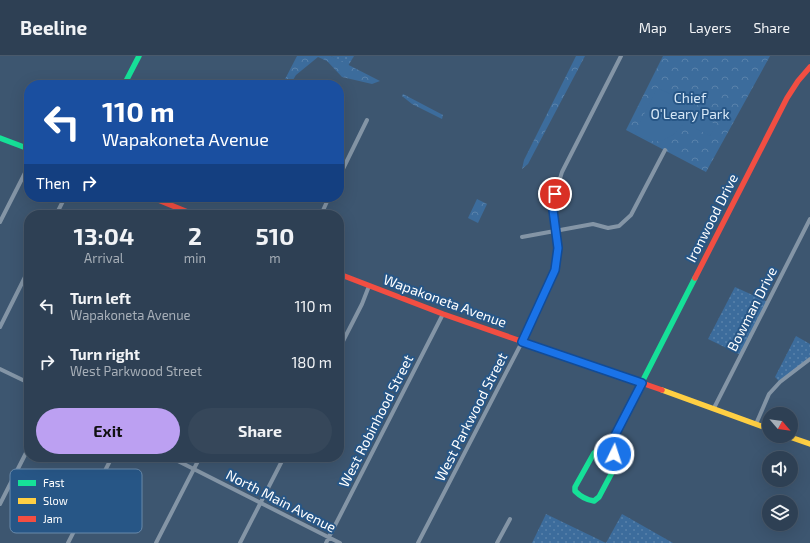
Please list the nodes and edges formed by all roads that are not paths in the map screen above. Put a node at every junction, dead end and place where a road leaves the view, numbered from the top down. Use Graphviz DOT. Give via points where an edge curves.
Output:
graph roads {
  1 [pos="138,56"];
  2 [pos="622,56"];
  3 [pos="810,67"];
  4 [pos="126,80"];
  5 [pos="367,120"];
  6 [pos="0,138"];
  7 [pos="24,147"];
  8 [pos="665,150"];
  9 [pos="344,167"];
  10 [pos="24,175"];
  11 [pos="163,202"];
  12 [pos="183,210"];
  13 [pos="810,219"];
  14 [pos="0,222"];
  15 [pos="556,232"];
  16 [pos="522,237"];
  17 [pos="344,276"];
  18 [pos="24,279"];
  19 [pos="369,286"];
  20 [pos="444,314"];
  21 [pos="0,328"];
  22 [pos="344,339"];
  23 [pos="522,342"];
  24 [pos="810,358"];
  25 [pos="0,368"];
  26 [pos="24,380"];
  27 [pos="642,383"];
  28 [pos="714,408"];
  29 [pos="756,424"];
  30 [pos="762,426"];
  31 [pos="798,440"];
  32 [pos="612,441"];
  33 [pos="810,444"];
  34 [pos="24,458"];
  35 [pos="180,462"];
  36 [pos="197,462"];
  37 [pos="281,462"];
  38 [pos="18,469"];
  39 [pos="193,469"];
  40 [pos="10,485"];
  41 [pos="260,502"];
  42 [pos="0,504"];
  43 [pos="510,519"];
  44 [pos="73,533"];
  45 [pos="329,537"];
  46 [pos="68,543"];
  47 [pos="156,543"];
  48 [pos="240,543"];
  49 [pos="326,543"];
  50 [pos="340,543"];
  51 [pos="418,543"];
  52 [pos="497,543"];
  1 -- 4 [label="main road"];
  2 -- 15 [label="street, West Parkwood Street" via="562,172 553,210"];
  3 -- 27 [label="main road, Ironwood Drive" via="787,98"];
  5 -- 9 [label="street"];
  6 -- 7 [label="main road"];
  8 -- 15 [label="street" via="626,221 619,226 608,228 593,224"];
  10 -- 14 [label="street"];
  11 -- 12 [label="main road"];
  13 -- 28 [label="street, Bowman Drive"];
  15 -- 16 [label="street"];
  15 -- 23 [label="street, West Parkwood Street" via="558,248 555,270"];
  17 -- 19 [label="main road, Wapakoneta Avenue"];
  18 -- 21 [label="street"];
  19 -- 20 [label="main road, Wapakoneta Avenue"];
  19 -- 22 [label="street"];
  20 -- 23 [label="main road, Wapakoneta Avenue"];
  20 -- 45 [label="street, West Robinhood Street"];
  23 -- 27 [label="main road, Wapakoneta Avenue"];
  23 -- 51 [label="street, West Parkwood Street"];
  24 -- 29 [label="street" via="780,382 770,394"];
  25 -- 26 [label="street"];
  27 -- 28 [label="main road, Wapakoneta Avenue"];
  27 -- 32 [label="main road, Ironwood Drive"];
  28 -- 29 [label="main road, Wapakoneta Avenue"];
  29 -- 30 [label="main road, Wapakoneta Avenue"];
  31 -- 33 [label="main road"];
  32 -- 32 [label="main road" via="594,453 575,487 578,494 589,500 594,501 599,497 616,465"];
  34 -- 38 [label="street"];
  35 -- 39 [label="street, North Main Avenue"];
  36 -- 39 [label="street"];
  37 -- 41 [label="street"];
  39 -- 41 [label="street, North Main Avenue"];
  39 -- 47 [label="street"];
  40 -- 42 [label="street"];
  41 -- 45 [label="street, North Main Avenue"];
  41 -- 48 [label="street"];
  43 -- 52 [label="street"];
  44 -- 46 [label="street"];
  45 -- 49 [label="street, West Robinhood Street"];
  45 -- 50 [label="street, North Main Avenue"];
}
